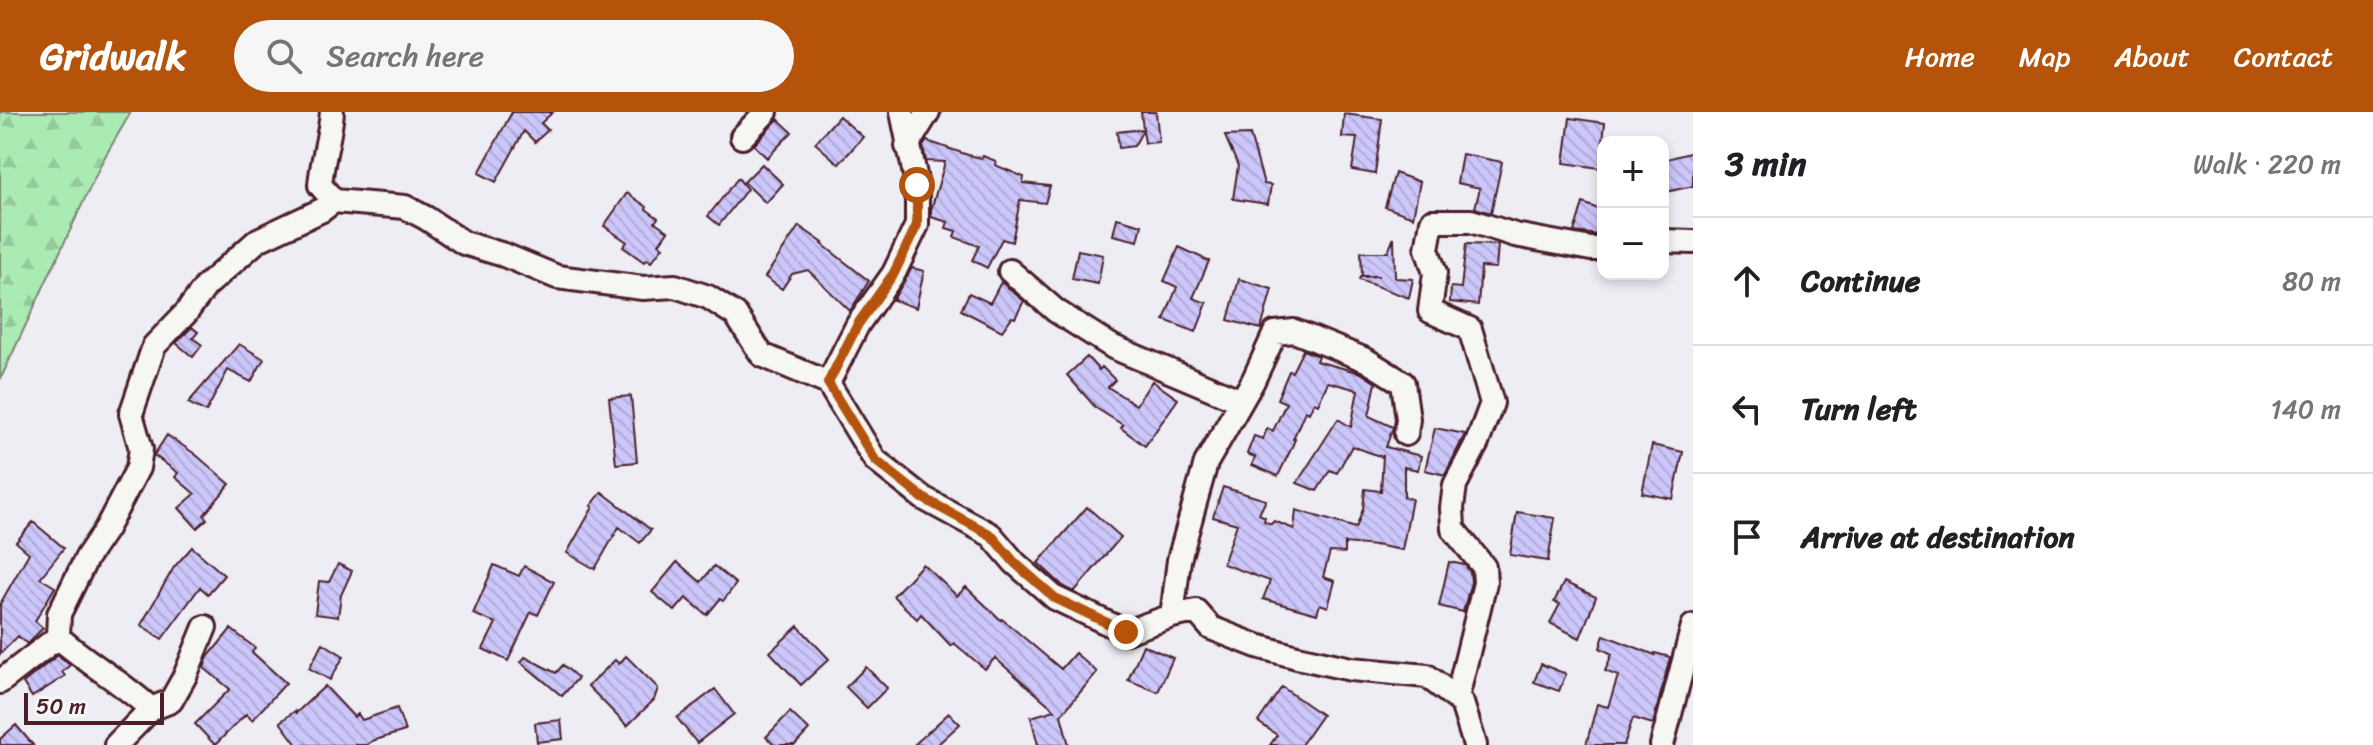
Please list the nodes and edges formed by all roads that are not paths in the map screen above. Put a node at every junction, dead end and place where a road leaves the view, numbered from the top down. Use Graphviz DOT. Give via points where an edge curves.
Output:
graph roads {
  1 [pos="332,112"];
  2 [pos="766,112"];
  3 [pos="902,112"];
  4 [pos="928,112"];
  5 [pos="742,137"];
  6 [pos="907,146"];
  7 [pos="334,201"];
  8 [pos="1669,241"];
  9 [pos="1693,242"];
  10 [pos="1597,249"];
  11 [pos="1010,271"];
  12 [pos="828,383"];
  13 [pos="1241,401"];
  14 [pos="1406,434"];
  15 [pos="1172,616"];
  16 [pos="1693,626"];
  17 [pos="205,627"];
  18 [pos="58,637"];
  19 [pos="0,682"];
  20 [pos="1457,698"];
  21 [pos="151,709"];
  22 [pos="116,745"];
  23 [pos="1475,745"];
  24 [pos="1662,745"];
  1 -- 7 [label="street" via="320,185"];
  2 -- 5 [label="street"];
  3 -- 6 [label="street"];
  4 -- 6 [label="street"];
  6 -- 12 [label="street" via="917,185 917,225"];
  7 -- 12 [label="street" via="405,207 464,243 557,277 643,288 675,286 708,297 736,315 762,355"];
  7 -- 18 [label="street" via="258,240 206,286 154,346 131,414 141,449 138,468 59,614"];
  8 -- 9 [label="street"];
  10 -- 20 [label="street" via="1515,235 1471,221 1432,221 1427,249 1435,273 1430,311 1470,329 1492,403 1455,485 1452,508 1453,529 1484,567 1485,583"];
  11 -- 13 [label="street" via="1056,311 1113,347"];
  12 -- 15 [label="street" via="875,460 923,498 991,535 1055,598 1126,632"];
  13 -- 14 [label="street" via="1275,333 1294,331 1366,360 1403,383"];
  13 -- 15 [label="street" via="1206,463 1179,560"];
  15 -- 20 [label="street" via="1196,611 1211,628 1297,657 1351,669 1427,676"];
  16 -- 24 [label="street"];
  17 -- 21 [label="street" via="171,701"];
  18 -- 19 [label="street"];
  18 -- 21 [label="street"];
  20 -- 23 [label="street"];
  21 -- 22 [label="street"];
}
